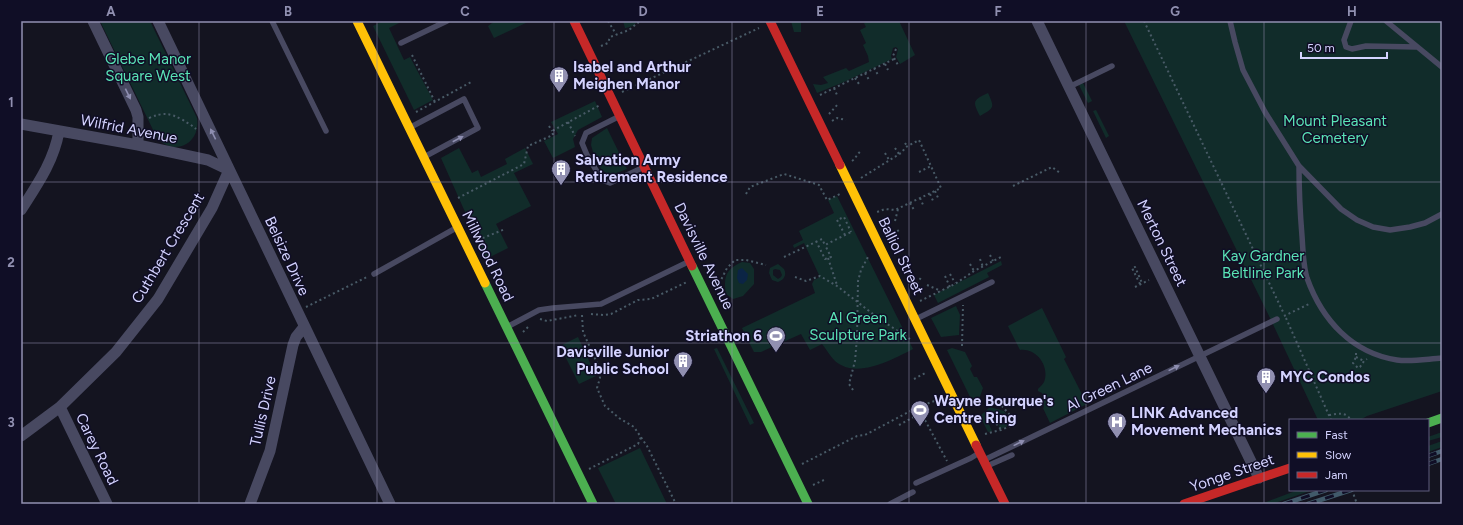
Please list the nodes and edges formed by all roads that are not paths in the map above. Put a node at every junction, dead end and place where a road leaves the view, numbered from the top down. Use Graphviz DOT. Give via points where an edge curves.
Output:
graph roads {
  1 [pos="93,21"];
  2 [pos="158,21"];
  3 [pos="272,21"];
  4 [pos="358,21"];
  5 [pos="447,21"];
  6 [pos="574,21"];
  7 [pos="770,21"];
  8 [pos="1037,21"];
  9 [pos="1230,21"];
  10 [pos="1350,21"];
  11 [pos="1386,21"];
  12 [pos="401,42"];
  13 [pos="1416,47"];
  14 [pos="1112,66"];
  15 [pos="1442,67"];
  16 [pos="1069,87"];
  17 [pos="620,116"];
  18 [pos="21,124"];
  19 [pos="409,128"];
  20 [pos="59,131"];
  21 [pos="326,131"];
  22 [pos="138,145"];
  23 [pos="424,157"];
  24 [pos="1299,166"];
  25 [pos="644,167"];
  26 [pos="230,170"];
  27 [pos="21,210"];
  28 [pos="1442,214"];
  29 [pos="458,227"];
  30 [pos="691,261"];
  31 [pos="374,274"];
  32 [pos="992,282"];
  33 [pos="915,319"];
  34 [pos="1277,319"];
  35 [pos="304,327"];
  36 [pos="507,327"];
  37 [pos="1201,356"];
  38 [pos="1442,358"];
  39 [pos="60,407"];
  40 [pos="1442,418"];
  41 [pos="1429,423"];
  42 [pos="21,436"];
  43 [pos="1012,455"];
  44 [pos="984,459"];
  45 [pos="1289,468"];
  46 [pos="1259,478"];
  47 [pos="916,483"];
  48 [pos="913,492"];
  49 [pos="107,504"];
  50 [pos="250,504"];
  51 [pos="390,504"];
  52 [pos="593,504"];
  53 [pos="808,504"];
  54 [pos="890,504"];
  55 [pos="1005,504"];
  56 [pos="1184,504"];
  1 -- 22 [label="street, one-way" via="136,110"];
  26 -- 2 [label="street, Belsize Drive, one-way"];
  3 -- 21 [label="lane"];
  4 -- 19 [label="street, Millwood Road"];
  5 -- 12 [label="lane"];
  6 -- 17 [label="street, Davisville Avenue"];
  7 -- 33 [label="street, Balliol Street"];
  8 -- 16 [label="street, Merton Street"];
  9 -- 24 [label="lane" via="1243,70 1265,112"];
  10 -- 13 [label="lane" via="1344,40 1346,46 1352,49 1366,46"];
  11 -- 13 [label="lane"];
  13 -- 15 [label="lane"];
  14 -- 16 [label="lane"];
  16 -- 37 [label="street, Merton Street"];
  17 -- 25 [label="street, Davisville Avenue"];
  17 -- 25 [label="lane" via="586,133 582,143 587,155 602,180 610,183"];
  18 -- 20 [label="street, Wilfrid Avenue"];
  19 -- 23 [label="street, Millwood Road"];
  23 -- 19 [label="lane, one-way" via="478,128 464,99"];
  20 -- 22 [label="street, Wilfrid Avenue"];
  20 -- 27 [label="street" via="48,166"];
  22 -- 26 [label="street, Wilfrid Avenue" via="208,160"];
  23 -- 29 [label="street, Millwood Road"];
  24 -- 28 [label="lane" via="1341,209 1373,227 1390,230 1410,227"];
  24 -- 38 [label="lane" via="1302,244 1307,278 1331,321 1345,337 1377,356 1398,360"];
  25 -- 30 [label="street, Davisville Avenue"];
  26 -- 35 [label="street, Belsize Drive"];
  26 -- 39 [label="street, Cuthbert Crescent" via="212,208 158,299 116,352"];
  29 -- 31 [label="lane"];
  29 -- 36 [label="street, Millwood Road"];
  30 -- 36 [label="lane" via="601,304 539,310"];
  30 -- 53 [label="street, Davisville Avenue"];
  32 -- 33 [label="lane"];
  33 -- 44 [label="street, Balliol Street"];
  34 -- 37 [label="lane, Al Green Lane"];
  35 -- 50 [label="street, Tullis Drive" via="293,345 270,451"];
  35 -- 51 [label="street, Belsize Drive"];
  36 -- 52 [label="street, Millwood Road"];
  44 -- 37 [label="lane, Al Green Lane, one-way"];
  37 -- 46 [label="street, Merton Street"];
  39 -- 42 [label="street, Cuthbert Crescent"];
  39 -- 49 [label="street, Carey Road"];
  40 -- 41 [label="street"];
  43 -- 44 [label="lane"];
  44 -- 47 [label="lane" via="971,458"];
  44 -- 55 [label="street, Balliol Street"];
  45 -- 46 [label="street, Yonge Street"];
  46 -- 56 [label="street, Yonge Street"];
  48 -- 54 [label="lane"];
}
